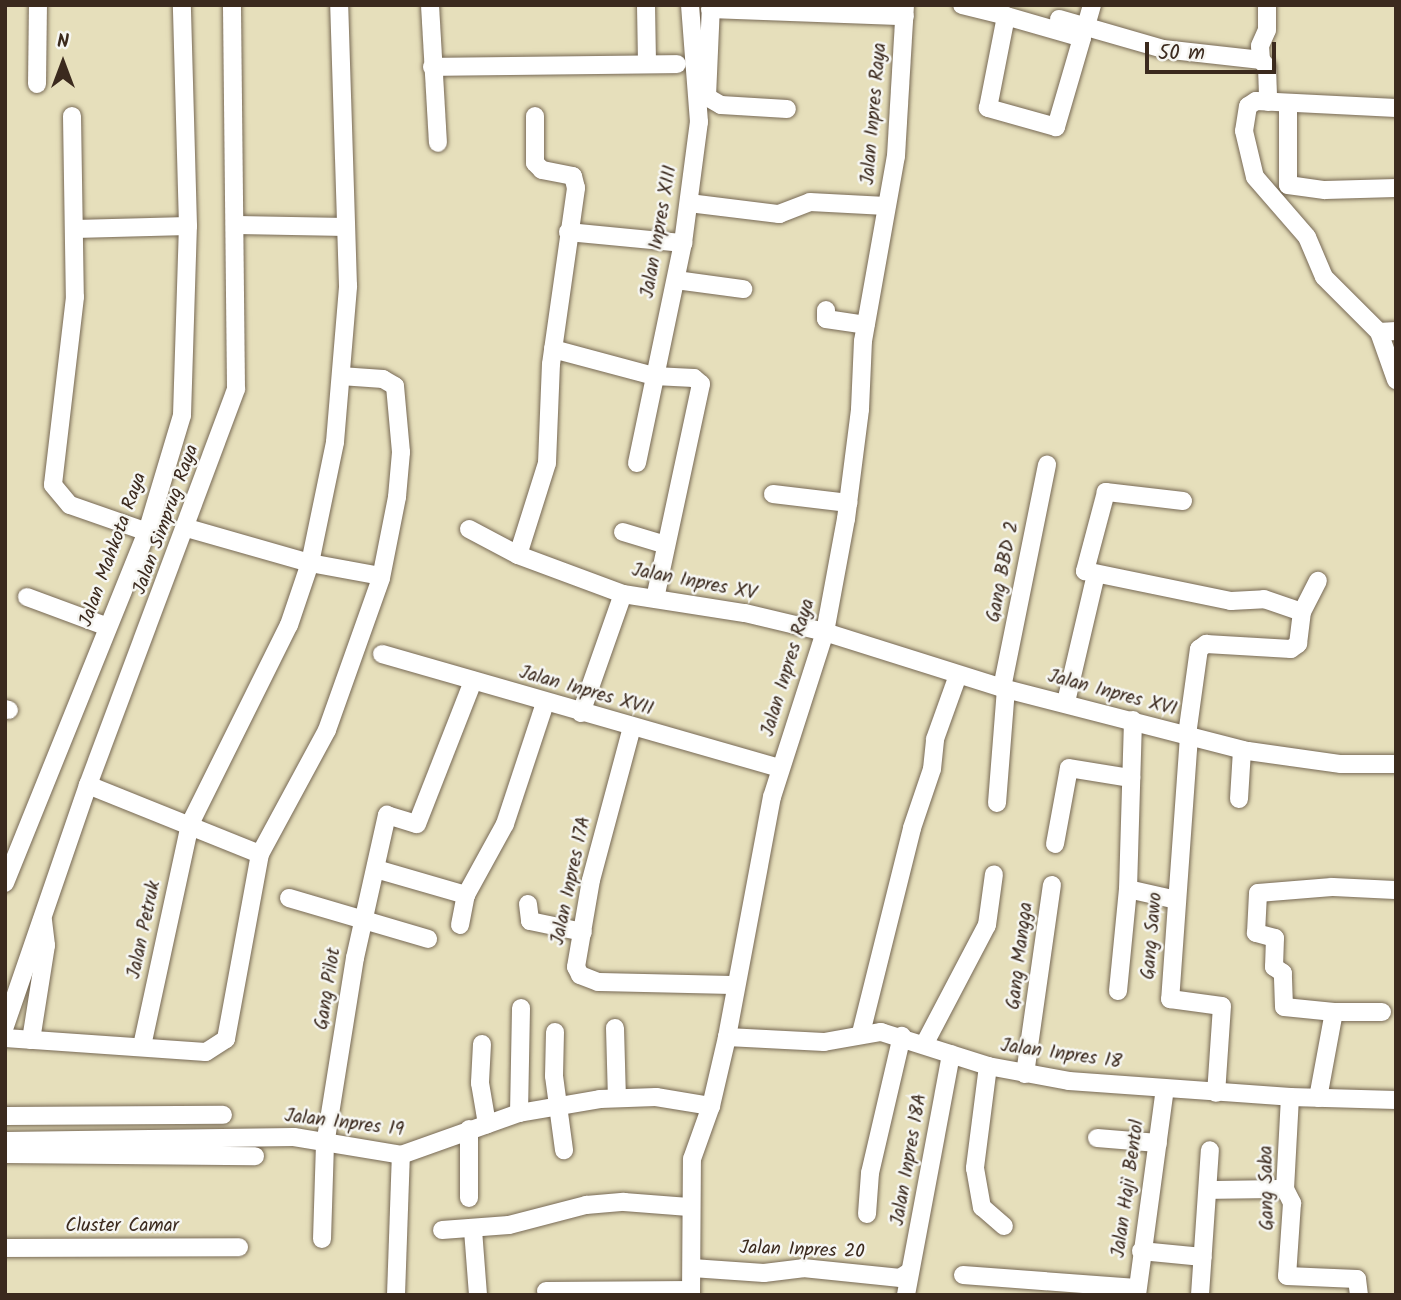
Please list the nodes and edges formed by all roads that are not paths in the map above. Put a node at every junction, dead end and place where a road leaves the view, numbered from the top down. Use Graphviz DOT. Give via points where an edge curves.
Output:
graph roads {
  1 [pos="38,5"];
  2 [pos="182,5"];
  3 [pos="232,5"];
  4 [pos="339,5"];
  5 [pos="430,5"];
  6 [pos="646,5"];
  7 [pos="690,5"];
  8 [pos="962,5"];
  9 [pos="1092,5"];
  10 [pos="1267,5"];
  11 [pos="710,7"];
  12 [pos="830,10"];
  13 [pos="1007,10"];
  14 [pos="905,11"];
  15 [pos="1086,26"];
  16 [pos="1261,60"];
  17 [pos="647,64"];
  18 [pos="677,64"];
  19 [pos="432,67"];
  20 [pos="37,84"];
  21 [pos="1268,102"];
  22 [pos="1288,105"];
  23 [pos="1396,108"];
  24 [pos="787,109"];
  25 [pos="72,116"];
  26 [pos="535,116"];
  27 [pos="438,143"];
  28 [pos="1396,188"];
  29 [pos="689,203"];
  30 [pos="886,206"];
  31 [pos="237,225"];
  32 [pos="188,226"];
  33 [pos="346,227"];
  34 [pos="75,229"];
  35 [pos="568,232"];
  36 [pos="682,243"];
  37 [pos="676,280"];
  38 [pos="743,289"];
  39 [pos="827,310"];
  40 [pos="866,325"];
  41 [pos="1387,331"];
  42 [pos="553,349"];
  43 [pos="344,376"];
  44 [pos="654,376"];
  45 [pos="1396,380"];
  46 [pos="636,463"];
  47 [pos="1047,464"];
  48 [pos="773,494"];
  49 [pos="1183,501"];
  50 [pos="848,503"];
  51 [pos="187,527"];
  52 [pos="469,529"];
  53 [pos="623,532"];
  54 [pos="147,533"];
  55 [pos="666,545"];
  56 [pos="518,555"];
  57 [pos="310,563"];
  58 [pos="1096,574"];
  59 [pos="381,577"];
  60 [pos="1318,581"];
  61 [pos="622,594"];
  62 [pos="27,597"];
  63 [pos="655,598"];
  64 [pos="1302,612"];
  65 [pos="108,627"];
  66 [pos="825,632"];
  67 [pos="382,654"];
  68 [pos="958,675"];
  69 [pos="472,681"];
  70 [pos="1004,688"];
  71 [pos="1066,702"];
  72 [pos="545,703"];
  73 [pos="582,713"];
  74 [pos="1133,720"];
  75 [pos="632,727"];
  76 [pos="1188,736"];
  77 [pos="1242,750"];
  78 [pos="1396,764"];
  79 [pos="780,768"];
  80 [pos="1130,778"];
  81 [pos="88,785"];
  82 [pos="1239,799"];
  83 [pos="997,803"];
  84 [pos="190,824"];
  85 [pos="1055,844"];
  86 [pos="260,854"];
  87 [pos="376,869"];
  88 [pos="994,874"];
  89 [pos="5,883"];
  90 [pos="1052,885"];
  91 [pos="1129,889"];
  92 [pos="1396,890"];
  93 [pos="466,895"];
  94 [pos="289,898"];
  95 [pos="1177,900"];
  96 [pos="528,904"];
  97 [pos="42,917"];
  98 [pos="363,917"];
  99 [pos="460,925"];
  100 [pos="583,932"];
  101 [pos="428,939"];
  102 [pos="734,985"];
  103 [pos="1118,991"];
  104 [pos="521,1008"];
  105 [pos="1334,1012"];
  106 [pos="1382,1012"];
  107 [pos="5,1026"];
  108 [pos="615,1028"];
  109 [pos="555,1032"];
  110 [pos="861,1033"];
  111 [pos="902,1036"];
  112 [pos="727,1037"];
  113 [pos="5,1038"];
  114 [pos="31,1040"];
  115 [pos="925,1043"];
  116 [pos="482,1044"];
  117 [pos="142,1046"];
  118 [pos="951,1054"];
  119 [pos="987,1074"];
  120 [pos="1025,1074"];
  121 [pos="1165,1089"];
  122 [pos="1216,1093"];
  123 [pos="1290,1097"];
  124 [pos="617,1098"];
  125 [pos="1318,1098"];
  126 [pos="1396,1100"];
  127 [pos="560,1106"];
  128 [pos="711,1106"];
  129 [pos="519,1113"];
  130 [pos="223,1115"];
  131 [pos="5,1116"];
  132 [pos="487,1124"];
  133 [pos="469,1129"];
  134 [pos="1097,1139"];
  135 [pos="5,1141"];
  136 [pos="1158,1143"];
  137 [pos="325,1144"];
  138 [pos="564,1150"];
  139 [pos="1210,1150"];
  140 [pos="5,1154"];
  141 [pos="401,1155"];
  142 [pos="255,1156"];
  143 [pos="1285,1189"];
  144 [pos="1209,1190"];
  145 [pos="469,1198"];
  146 [pos="689,1207"];
  147 [pos="867,1214"];
  148 [pos="1004,1226"];
  149 [pos="442,1230"];
  150 [pos="473,1230"];
  151 [pos="322,1239"];
  152 [pos="239,1247"];
  153 [pos="5,1248"];
  154 [pos="1141,1251"];
  155 [pos="1203,1257"];
  156 [pos="692,1268"];
  157 [pos="909,1272"];
  158 [pos="963,1275"];
  159 [pos="546,1291"];
  160 [pos="1137,1291"];
  161 [pos="691,1293"];
  162 [pos="396,1295"];
  163 [pos="478,1295"];
  164 [pos="906,1295"];
  165 [pos="1200,1295"];
  166 [pos="1359,1295"];
  1 -- 20 [label="street"];
  2 -- 32 [label="street, Jalan Mahkota Raya"];
  3 -- 31 [label="street, Jalan Simprug Raya"];
  4 -- 33 [label="street, Jalan Petruk"];
  5 -- 19 [label="street"];
  6 -- 17 [label="street"];
  7 -- 29 [label="street, Jalan Inpres XIII" via="699,122"];
  8 -- 13 [label="street"];
  9 -- 15 [label="street"];
  10 -- 16 [label="street"];
  11 -- 12 [label="street"];
  11 -- 24 [label="street" via="707,97 721,106"];
  12 -- 14 [label="street"];
  13 -- 13 [label="street" via="1082,38 1056,127 988,108"];
  13 -- 15 [label="street"];
  14 -- 30 [label="street, Jalan Inpres Raya" via="896,156"];
  15 -- 16 [label="street" via="1163,49"];
  16 -- 21 [label="street" via="1267,67"];
  17 -- 18 [label="street"];
  17 -- 19 [label="street"];
  19 -- 27 [label="street"];
  21 -- 22 [label="street"];
  21 -- 41 [label="street" via="1253,101 1246,114 1247,155 1255,177 1307,237 1324,278"];
  22 -- 23 [label="street"];
  22 -- 28 [label="street" via="1287,185 1325,190"];
  25 -- 34 [label="street"];
  26 -- 35 [label="street" via="535,163 542,170 576,180"];
  29 -- 30 [label="street" via="779,214 810,202"];
  29 -- 36 [label="street, Jalan Inpres XIII"];
  30 -- 40 [label="street, Jalan Inpres Raya"];
  31 -- 33 [label="street"];
  31 -- 51 [label="street, Jalan Simprug Raya" via="236,389"];
  32 -- 34 [label="street"];
  32 -- 54 [label="street, Jalan Mahkota Raya" via="182,415"];
  33 -- 43 [label="street, Jalan Petruk"];
  34 -- 54 [label="street" via="70,373 53,485 70,505"];
  35 -- 36 [label="street"];
  35 -- 42 [label="street"];
  36 -- 37 [label="street, Jalan Inpres XIII"];
  37 -- 38 [label="street"];
  37 -- 44 [label="street, Jalan Inpres XIII"];
  39 -- 40 [label="street" via="826,319"];
  40 -- 50 [label="street, Jalan Inpres Raya"];
  41 -- 45 [label="street"];
  42 -- 44 [label="street"];
  42 -- 56 [label="street" via="547,463"];
  43 -- 57 [label="street, Jalan Petruk"];
  43 -- 59 [label="street" via="383,379 397,392 401,452"];
  44 -- 46 [label="street, Jalan Inpres XIII"];
  44 -- 55 [label="street" via="688,376 702,384"];
  47 -- 70 [label="street, Gang BBD 2"];
  48 -- 50 [label="street"];
  49 -- 58 [label="street" via="1106,492 1083,568"];
  50 -- 66 [label="street, Jalan Inpres Raya"];
  51 -- 57 [label="street"];
  51 -- 81 [label="street, Jalan Simprug Raya"];
  52 -- 56 [label="street, Jalan Inpres XV"];
  53 -- 55 [label="street"];
  54 -- 65 [label="street, Jalan Mahkota Raya"];
  55 -- 63 [label="street"];
  56 -- 61 [label="street, Jalan Inpres XV"];
  57 -- 59 [label="street"];
  57 -- 84 [label="street, Jalan Petruk" via="289,625"];
  58 -- 64 [label="street" via="1231,601 1264,599"];
  58 -- 71 [label="street"];
  59 -- 86 [label="street" via="327,730"];
  60 -- 64 [label="street"];
  61 -- 63 [label="street, Jalan Inpres XV"];
  61 -- 73 [label="street"];
  62 -- 65 [label="street"];
  63 -- 66 [label="street, Jalan Inpres XV"];
  64 -- 76 [label="street, Gang Sawo" via="1298,644 1287,649 1202,645"];
  65 -- 89 [label="street, Jalan Mahkota Raya"];
  66 -- 68 [label="street, Jalan Inpres XVI"];
  66 -- 79 [label="street, Jalan Inpres Raya"];
  67 -- 69 [label="street, Jalan Inpres XVII"];
  68 -- 70 [label="street, Jalan Inpres XVI"];
  68 -- 110 [label="street" via="935,739 932,769 912,828"];
  69 -- 72 [label="street, Jalan Inpres XVII"];
  69 -- 87 [label="street, Gang Pilot" via="417,824 387,815"];
  70 -- 71 [label="street, Jalan Inpres XVI"];
  70 -- 83 [label="street, Gang BBD 2"];
  71 -- 74 [label="street, Jalan Inpres XVI"];
  72 -- 73 [label="street, Jalan Inpres XVII"];
  72 -- 93 [label="street" via="505,824"];
  73 -- 75 [label="street, Jalan Inpres XVII"];
  74 -- 76 [label="street, Jalan Inpres XVI"];
  74 -- 80 [label="street"];
  75 -- 79 [label="street, Jalan Inpres XVII"];
  75 -- 100 [label="street, Jalan Inpres 17A" via="590,880"];
  76 -- 77 [label="street, Jalan Inpres XVI"];
  76 -- 95 [label="street, Gang Sawo"];
  77 -- 78 [label="street, Jalan Inpres XVI" via="1341,764"];
  77 -- 82 [label="street"];
  79 -- 102 [label="street, Jalan Inpres Raya"];
  80 -- 85 [label="street" via="1069,768"];
  80 -- 91 [label="street"];
  81 -- 84 [label="street"];
  81 -- 97 [label="street, Jalan Simprug Raya"];
  84 -- 86 [label="street"];
  84 -- 117 [label="street, Jalan Petruk"];
  86 -- 117 [label="street" via="222,1045 206,1052"];
  87 -- 93 [label="street"];
  87 -- 98 [label="street, Gang Pilot"];
  88 -- 115 [label="street" via="987,925"];
  90 -- 120 [label="street, Gang Mangga"];
  91 -- 95 [label="street"];
  91 -- 103 [label="street"];
  92 -- 105 [label="street" via="1332,887 1258,893 1256,933 1275,938 1274,967 1283,973 1284,1007"];
  93 -- 99 [label="street"];
  94 -- 98 [label="street"];
  95 -- 122 [label="street, Gang Sawo" via="1170,999 1222,1006"];
  96 -- 100 [label="street" via="530,921"];
  97 -- 107 [label="street, Jalan Simprug Raya"];
  97 -- 114 [label="street" via="46,945"];
  98 -- 101 [label="street"];
  98 -- 137 [label="street, Gang Pilot"];
  100 -- 102 [label="street, Jalan Inpres 17A" via="576,967 587,979"];
  102 -- 112 [label="street, Jalan Inpres Raya"];
  104 -- 129 [label="street"];
  105 -- 106 [label="street"];
  105 -- 125 [label="street"];
  108 -- 124 [label="street"];
  109 -- 127 [label="street" via="554,1076"];
  110 -- 111 [label="street, Jalan Inpres 18"];
  110 -- 112 [label="street, Jalan Inpres 18" via="824,1042"];
  111 -- 115 [label="street, Jalan Inpres 18"];
  111 -- 147 [label="street" via="870,1173"];
  112 -- 128 [label="street, Jalan Inpres Raya"];
  113 -- 114 [label="street"];
  114 -- 117 [label="street"];
  115 -- 118 [label="street, Jalan Inpres 18"];
  116 -- 132 [label="street" via="480,1083"];
  118 -- 119 [label="street, Jalan Inpres 18"];
  118 -- 157 [label="street, Jalan Inpres 18A"];
  119 -- 120 [label="street, Jalan Inpres 18"];
  119 -- 148 [label="street" via="975,1168 977,1192 988,1215"];
  120 -- 121 [label="street, Jalan Inpres 18"];
  121 -- 122 [label="street, Jalan Inpres 18"];
  121 -- 136 [label="street, Jalan Haji Bentol"];
  122 -- 123 [label="street, Jalan Inpres 18"];
  123 -- 125 [label="street, Jalan Inpres 18"];
  123 -- 143 [label="street, Gang Saba"];
  124 -- 127 [label="street, Jalan Inpres 19"];
  124 -- 128 [label="street, Jalan Inpres 19" via="656,1097"];
  125 -- 126 [label="street, Jalan Inpres 18"];
  127 -- 129 [label="street, Jalan Inpres 19"];
  127 -- 138 [label="street"];
  128 -- 146 [label="street, Jalan Inpres Raya" via="692,1159"];
  129 -- 132 [label="street, Jalan Inpres 19"];
  130 -- 131 [label="street"];
  132 -- 133 [label="street, Jalan Inpres 19"];
  133 -- 141 [label="street, Jalan Inpres 19"];
  133 -- 145 [label="street"];
  134 -- 136 [label="street"];
  135 -- 137 [label="street, Jalan Inpres 19" via="294,1137"];
  136 -- 154 [label="street, Jalan Haji Bentol"];
  137 -- 141 [label="street, Jalan Inpres 19"];
  137 -- 151 [label="street, Gang Pilot"];
  139 -- 144 [label="street"];
  140 -- 142 [label="street"];
  141 -- 162 [label="street"];
  143 -- 144 [label="street"];
  143 -- 166 [label="street, Gang Saba" via="1292,1202 1288,1277 1357,1279"];
  144 -- 155 [label="street"];
  146 -- 150 [label="street" via="624,1202 586,1205 540,1219"];
  146 -- 156 [label="street, Jalan Inpres Raya"];
  149 -- 150 [label="street"];
  150 -- 163 [label="street"];
  152 -- 153 [label="street, Cluster Camar"];
  154 -- 155 [label="street"];
  154 -- 160 [label="street, Jalan Haji Bentol"];
  155 -- 165 [label="street"];
  156 -- 157 [label="street, Jalan Inpres 20" via="764,1273 803,1268 900,1278"];
  156 -- 161 [label="street, Jalan Inpres Raya"];
  157 -- 164 [label="street, Jalan Inpres 18A"];
  158 -- 160 [label="street"];
  159 -- 161 [label="street"];
}
